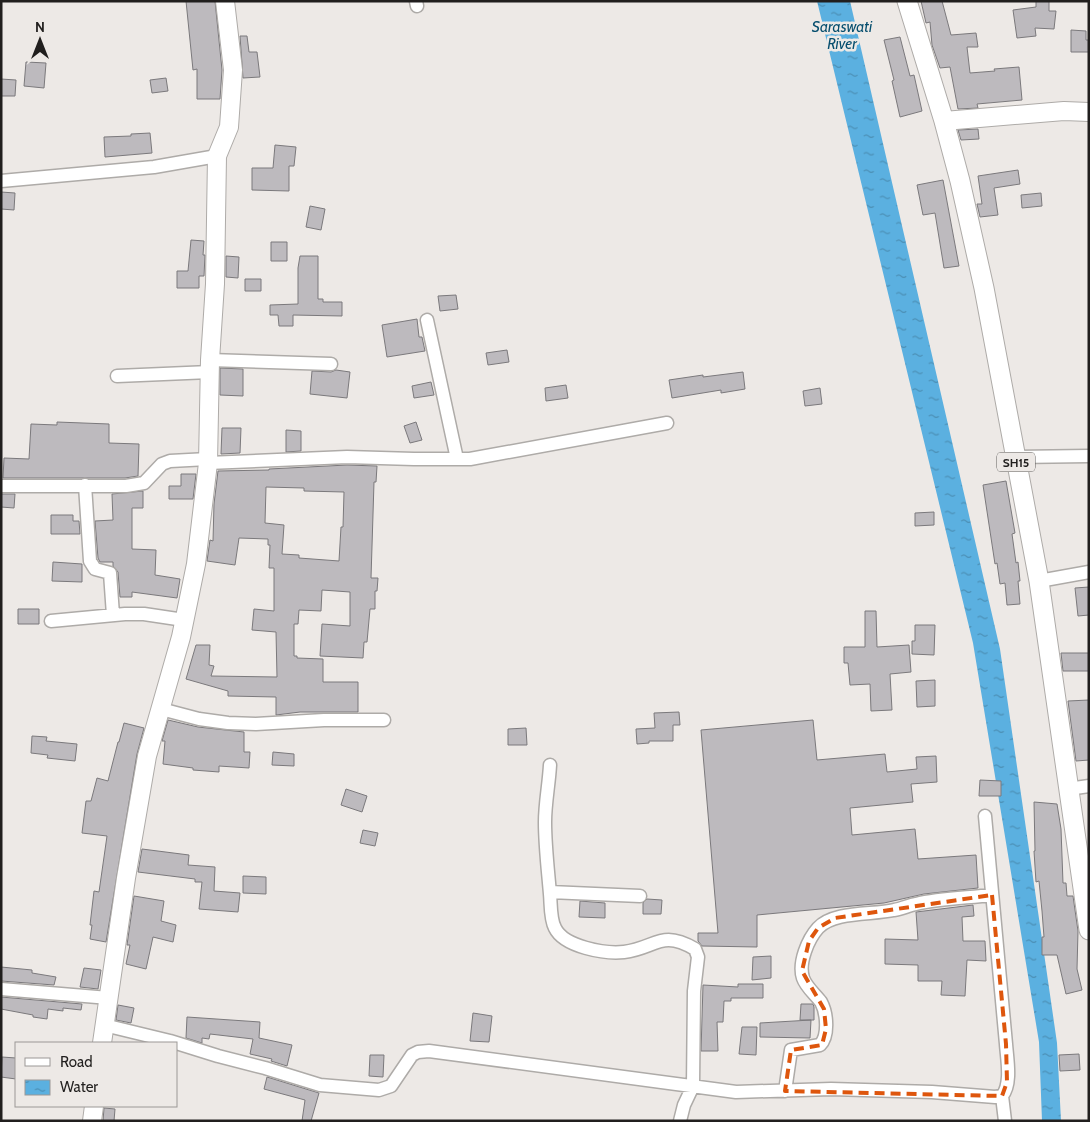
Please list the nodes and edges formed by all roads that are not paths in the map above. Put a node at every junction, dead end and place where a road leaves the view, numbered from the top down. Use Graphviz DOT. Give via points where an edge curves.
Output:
graph roads {
  1 [pos="225,1"];
  2 [pos="907,1"];
  3 [pos="1089,112"];
  4 [pos="944,121"];
  5 [pos="216,156"];
  6 [pos="1,181"];
  7 [pos="427,320"];
  8 [pos="331,364"];
  9 [pos="210,366"];
  10 [pos="117,376"];
  11 [pos="667,423"];
  12 [pos="1089,456"];
  13 [pos="1015,457"];
  14 [pos="457,459"];
  15 [pos="208,461"];
  16 [pos="85,485"];
  17 [pos="1,486"];
  18 [pos="1089,572"];
  19 [pos="1039,581"];
  20 [pos="112,615"];
  21 [pos="184,620"];
  22 [pos="50,621"];
  23 [pos="161,709"];
  24 [pos="384,720"];
  25 [pos="550,765"];
  26 [pos="1089,786"];
  27 [pos="1068,789"];
  28 [pos="985,816"];
  29 [pos="550,892"];
  30 [pos="640,896"];
  31 [pos="992,896"];
  32 [pos="1089,930"];
  33 [pos="1,989"];
  34 [pos="109,998"];
  35 [pos="104,1025"];
  36 [pos="102,1042"];
  37 [pos="173,1042"];
  38 [pos="178,1044"];
  39 [pos="693,1086"];
  40 [pos="785,1091"];
  41 [pos="1002,1096"];
  42 [pos="94,1107"];
  43 [pos="92,1121"];
  44 [pos="680,1121"];
  45 [pos="1005,1121"];
  1 -- 5 [label="street" via="233,70 229,127"];
  2 -- 4 [label="main road, SH15"];
  3 -- 4 [label="street" via="1064,111"];
  4 -- 13 [label="main road, SH15" via="984,288"];
  5 -- 6 [label="street" via="154,167"];
  5 -- 9 [label="street" via="215,284"];
  7 -- 14 [label="street"];
  8 -- 9 [label="street"];
  9 -- 10 [label="street"];
  9 -- 15 [label="street"];
  11 -- 14 [label="street"];
  12 -- 13 [label="street"];
  13 -- 19 [label="main road, SH15"];
  14 -- 15 [label="street" via="347,457"];
  15 -- 16 [label="street" via="183,460 162,464 144,483"];
  15 -- 21 [label="street" via="196,564"];
  16 -- 17 [label="street"];
  16 -- 20 [label="street" via="90,561 95,569 110,573 112,577"];
  18 -- 19 [label="street"];
  19 -- 27 [label="main road, SH15"];
  20 -- 21 [label="street" via="144,614"];
  20 -- 22 [label="street"];
  21 -- 23 [label="street"];
  23 -- 24 [label="street" via="228,723"];
  23 -- 34 [label="street" via="147,756 136,816"];
  25 -- 29 [label="street" via="545,820"];
  26 -- 27 [label="street"];
  27 -- 32 [label="main road, SH15"];
  28 -- 31 [label="street"];
  29 -- 30 [label="street"];
  29 -- 39 [label="street" via="555,928 566,939 587,948 615,953 674,940 695,950 698,957 694,991"];
  31 -- 40 [label="street" via="926,902 895,910 835,918 818,928 809,940 802,971 803,979 824,1009 825,1038 820,1045 791,1050"];
  31 -- 41 [label="street" via="1008,1082"];
  33 -- 34 [label="street"];
  34 -- 35 [label="street"];
  35 -- 36 [label="street"];
  35 -- 37 [label="street"];
  38 -- 39 [label="street" via="320,1085 379,1090 391,1086 412,1055 429,1051"];
  39 -- 40 [label="street" via="736,1092"];
  39 -- 44 [label="street"];
  40 -- 41 [label="street"];
  41 -- 45 [label="street"];
  42 -- 43 [label="street"];
}
